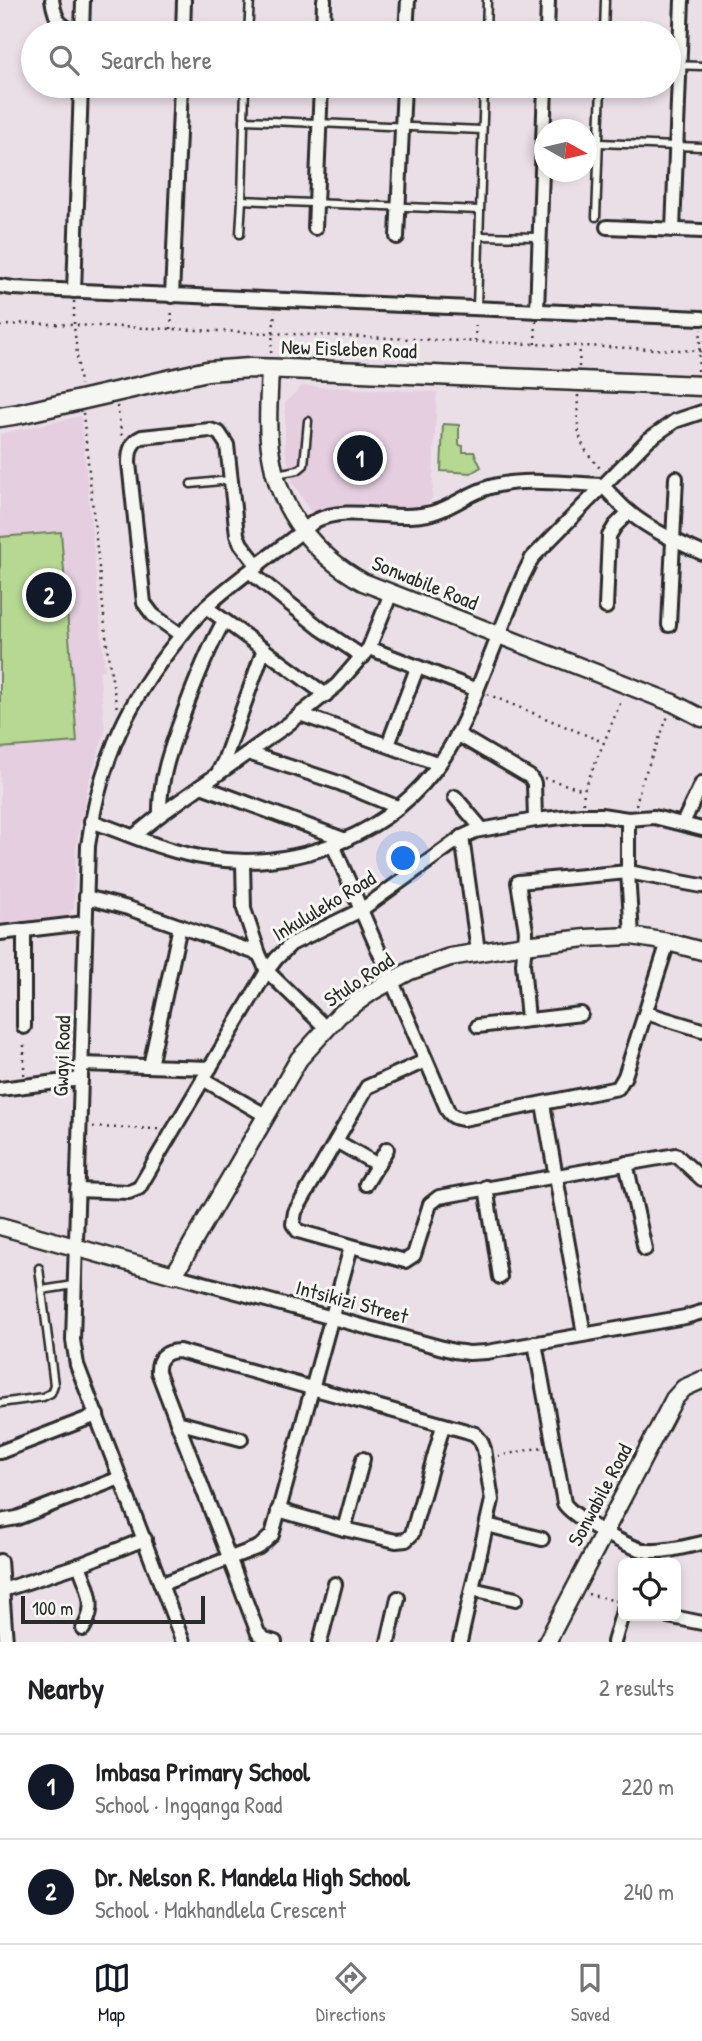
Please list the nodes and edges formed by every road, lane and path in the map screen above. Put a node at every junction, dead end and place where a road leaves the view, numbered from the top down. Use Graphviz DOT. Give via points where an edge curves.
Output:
graph roads {
  1 [pos="52,0"];
  2 [pos="83,0"];
  3 [pos="184,0"];
  4 [pos="250,0"];
  5 [pos="324,0"];
  6 [pos="408,0"];
  7 [pos="487,0"];
  8 [pos="548,0"];
  9 [pos="605,0"];
  10 [pos="682,0"];
  11 [pos="57,21"];
  12 [pos="81,21"];
  13 [pos="183,21"];
  14 [pos="249,21"];
  15 [pos="323,21"];
  16 [pos="407,21"];
  17 [pos="486,21"];
  18 [pos="547,21"];
  19 [pos="604,21"];
  20 [pos="679,21"];
  21 [pos="681,65"];
  22 [pos="702,66"];
  23 [pos="81,98"];
  24 [pos="180,98"];
  25 [pos="245,98"];
  26 [pos="320,98"];
  27 [pos="403,98"];
  28 [pos="483,98"];
  29 [pos="544,98"];
  30 [pos="601,98"];
  31 [pos="675,98"];
  32 [pos="244,120"];
  33 [pos="319,123"];
  34 [pos="402,127"];
  35 [pos="482,130"];
  36 [pos="599,142"];
  37 [pos="676,146"];
  38 [pos="702,147"];
  39 [pos="242,200"];
  40 [pos="316,203"];
  41 [pos="399,206"];
  42 [pos="479,210"];
  43 [pos="596,218"];
  44 [pos="607,227"];
  45 [pos="315,228"];
  46 [pos="673,230"];
  47 [pos="702,231"];
  48 [pos="240,234"];
  49 [pos="479,236"];
  50 [pos="397,237"];
  51 [pos="539,237"];
  52 [pos="0,286"];
  53 [pos="74,291"];
  54 [pos="276,300"];
  55 [pos="172,301"];
  56 [pos="477,309"];
  57 [pos="702,313"];
  58 [pos="537,315"];
  59 [pos="702,318"];
  60 [pos="74,325"];
  61 [pos="0,326"];
  62 [pos="171,329"];
  63 [pos="273,334"];
  64 [pos="475,342"];
  65 [pos="536,344"];
  66 [pos="580,346"];
  67 [pos="701,351"];
  68 [pos="271,362"];
  69 [pos="579,381"];
  70 [pos="699,386"];
  71 [pos="80,387"];
  72 [pos="116,391"];
  73 [pos="83,411"];
  74 [pos="702,412"];
  75 [pos="0,417"];
  76 [pos="308,421"];
  77 [pos="131,447"];
  78 [pos="275,475"];
  79 [pos="676,478"];
  80 [pos="230,480"];
  81 [pos="606,482"];
  82 [pos="191,484"];
  83 [pos="629,512"];
  84 [pos="303,531"];
  85 [pos="672,539"];
  86 [pos="702,553"];
  87 [pos="254,569"];
  88 [pos="391,593"];
  89 [pos="206,607"];
  90 [pos="606,607"];
  91 [pos="224,621"];
  92 [pos="669,625"];
  93 [pos="181,635"];
  94 [pos="499,635"];
  95 [pos="264,649"];
  96 [pos="366,652"];
  97 [pos="417,668"];
  98 [pos="627,686"];
  99 [pos="477,690"];
  100 [pos="326,695"];
  101 [pos="673,703"];
  102 [pos="117,709"];
  103 [pos="300,714"];
  104 [pos="702,718"];
  105 [pos="457,734"];
  106 [pos="604,742"];
  107 [pos="388,746"];
  108 [pos="248,753"];
  109 [pos="439,764"];
  110 [pos="218,774"];
  111 [pos="534,783"];
  112 [pos="702,783"];
  113 [pos="201,786"];
  114 [pos="584,790"];
  115 [pos="454,797"];
  116 [pos="397,807"];
  117 [pos="160,815"];
  118 [pos="582,815"];
  119 [pos="630,819"];
  120 [pos="534,820"];
  121 [pos="92,821"];
  122 [pos="682,823"];
  123 [pos="482,829"];
  124 [pos="702,829"];
  125 [pos="134,836"];
  126 [pos="462,837"];
  127 [pos="346,840"];
  128 [pos="333,845"];
  129 [pos="243,862"];
  130 [pos="628,872"];
  131 [pos="702,886"];
  132 [pos="86,897"];
  133 [pos="361,910"];
  134 [pos="85,923"];
  135 [pos="180,926"];
  136 [pos="24,930"];
  137 [pos="0,933"];
  138 [pos="632,936"];
  139 [pos="668,942"];
  140 [pos="524,945"];
  141 [pos="478,951"];
  142 [pos="702,951"];
  143 [pos="259,954"];
  144 [pos="267,971"];
  145 [pos="391,980"];
  146 [pos="646,1013"];
  147 [pos="580,1014"];
  148 [pos="528,1019"];
  149 [pos="478,1026"];
  150 [pos="24,1027"];
  151 [pos="326,1028"];
  152 [pos="702,1030"];
  153 [pos="425,1061"];
  154 [pos="81,1064"];
  155 [pos="150,1066"];
  156 [pos="206,1073"];
  157 [pos="81,1079"];
  158 [pos="24,1086"];
  159 [pos="0,1089"];
  160 [pos="543,1104"];
  161 [pos="265,1115"];
  162 [pos="79,1126"];
  163 [pos="173,1130"];
  164 [pos="336,1141"];
  165 [pos="387,1149"];
  166 [pos="626,1163"];
  167 [pos="377,1165"];
  168 [pos="556,1175"];
  169 [pos="702,1179"];
  170 [pos="366,1184"];
  171 [pos="486,1187"];
  172 [pos="77,1190"];
  173 [pos="0,1226"];
  174 [pos="75,1247"];
  175 [pos="351,1247"];
  176 [pos="645,1249"];
  177 [pos="39,1268"];
  178 [pos="174,1275"];
  179 [pos="500,1277"];
  180 [pos="74,1285"];
  181 [pos="42,1290"];
  182 [pos="701,1313"];
  183 [pos="331,1318"];
  184 [pos="584,1334"];
  185 [pos="535,1343"];
  186 [pos="702,1380"];
  187 [pos="312,1388"];
  188 [pos="0,1403"];
  189 [pos="97,1415"];
  190 [pos="177,1422"];
  191 [pos="443,1426"];
  192 [pos="241,1439"];
  193 [pos="554,1445"];
  194 [pos="0,1452"];
  195 [pos="485,1458"];
  196 [pos="363,1459"];
  197 [pos="121,1478"];
  198 [pos="278,1510"];
  199 [pos="0,1521"];
  200 [pos="487,1525"];
  201 [pos="344,1529"];
  202 [pos="604,1531"];
  203 [pos="145,1539"];
  204 [pos="542,1539"];
  205 [pos="702,1544"];
  206 [pos="228,1558"];
  207 [pos="0,1561"];
  208 [pos="79,1565"];
  209 [pos="162,1584"];
  210 [pos="335,1584"];
  211 [pos="472,1589"];
  212 [pos="574,1589"];
  213 [pos="3,1591"];
  214 [pos="398,1598"];
  215 [pos="516,1599"];
  216 [pos="618,1605"];
  217 [pos="681,1619"];
  218 [pos="619,1621"];
  219 [pos="702,1623"];
  220 [pos="83,1629"];
  221 [pos="6,1642"];
  222 [pos="183,1642"];
  223 [pos="275,1642"];
  224 [pos="320,1642"];
  225 [pos="388,1642"];
  226 [pos="460,1642"];
  227 [pos="547,1642"];
  228 [pos="614,1642"];
  1 -- 11 [label="street"];
  2 -- 12 [label="street"];
  3 -- 13 [label="street"];
  4 -- 14 [label="lane"];
  5 -- 15 [label="street"];
  6 -- 16 [label="street"];
  7 -- 17 [label="lane"];
  8 -- 18 [label="street"];
  9 -- 19 [label="lane"];
  10 -- 20 [label="street"];
  21 -- 22 [label="lane"];
  23 -- 53 [label="street"];
  24 -- 55 [label="street"];
  25 -- 32 [label="lane"];
  26 -- 33 [label="street"];
  27 -- 34 [label="street"];
  28 -- 35 [label="lane"];
  29 -- 51 [label="street"];
  30 -- 36 [label="lane"];
  31 -- 37 [label="street"];
  32 -- 33 [label="lane"];
  32 -- 39 [label="lane"];
  33 -- 34 [label="lane"];
  33 -- 40 [label="street"];
  34 -- 35 [label="lane"];
  34 -- 41 [label="street"];
  35 -- 42 [label="lane"];
  36 -- 37 [label="lane"];
  36 -- 43 [label="lane"];
  37 -- 38 [label="lane"];
  37 -- 46 [label="street"];
  39 -- 40 [label="lane"];
  39 -- 48 [label="lane"];
  40 -- 41 [label="lane"];
  40 -- 45 [label="street"];
  41 -- 42 [label="lane"];
  41 -- 50 [label="street"];
  42 -- 49 [label="lane"];
  44 -- 46 [label="street"];
  46 -- 47 [label="street"];
  49 -- 51 [label="lane"];
  49 -- 56 [label="lane"];
  51 -- 58 [label="street"];
  52 -- 53 [label="street"];
  53 -- 55 [label="street"];
  53 -- 60 [label="path"];
  54 -- 55 [label="street"];
  54 -- 56 [label="street"];
  54 -- 63 [label="path"];
  55 -- 62 [label="path"];
  56 -- 58 [label="street"];
  56 -- 64 [label="path"];
  57 -- 59 [label="street"];
  58 -- 59 [label="street"];
  58 -- 65 [label="path"];
  59 -- 67 [label="path"];
  60 -- 61 [label="path"];
  60 -- 62 [label="path"];
  60 -- 71 [label="path"];
  62 -- 63 [label="path"];
  63 -- 64 [label="path"];
  63 -- 68 [label="path"];
  64 -- 65 [label="path"];
  65 -- 66 [label="path"];
  66 -- 67 [label="path"];
  66 -- 69 [label="path"];
  67 -- 70 [label="path"];
  68 -- 69 [label="main road, New Eisleben Road"];
  68 -- 72 [label="main road, New Eisleben Road"];
  68 -- 78 [label="street, Sonwabile Road" via="269,438"];
  69 -- 70 [label="main road, New Eisleben Road"];
  69 -- 81 [label="path" via="582,445"];
  72 -- 75 [label="main road, New Eisleben Road"];
  72 -- 77 [label="path" via="121,433"];
  73 -- 102 [label="path"];
  74 -- 81 [label="street" via="662,429"];
  76 -- 78 [label="lane" via="304,465"];
  77 -- 80 [label="street" via="142,437 215,431 225,441"];
  77 -- 93 [label="street" via="144,603"];
  78 -- 84 [label="street, Sonwabile Road"];
  79 -- 85 [label="street"];
  80 -- 82 [label="lane"];
  80 -- 87 [label="street" via="237,536"];
  81 -- 83 [label="street"];
  81 -- 84 [label="street, Gwayi Road" via="502,484 432,514 333,515"];
  81 -- 94 [label="street" via="532,558"];
  83 -- 85 [label="street"];
  83 -- 90 [label="street" via="609,536"];
  84 -- 87 [label="street, Gwayi Road"];
  84 -- 88 [label="street, Sonwabile Road" via="346,572"];
  85 -- 86 [label="street"];
  85 -- 92 [label="street"];
  87 -- 89 [label="street, Gwayi Road"];
  87 -- 96 [label="street" via="320,628"];
  88 -- 94 [label="street, Sonwabile Road"];
  88 -- 96 [label="street"];
  89 -- 91 [label="street"];
  89 -- 93 [label="street, Gwayi Road"];
  91 -- 95 [label="street"];
  91 -- 117 [label="street" via="201,666 166,761"];
  93 -- 121 [label="street, Gwayi Road" via="126,715 103,773"];
  94 -- 98 [label="street, Sonwabile Road"];
  94 -- 99 [label="street"];
  95 -- 100 [label="street"];
  95 -- 110 [label="street"];
  96 -- 97 [label="street"];
  96 -- 100 [label="street"];
  97 -- 99 [label="street"];
  97 -- 107 [label="street"];
  98 -- 101 [label="street, Sonwabile Road"];
  98 -- 106 [label="path"];
  99 -- 105 [label="street"];
  99 -- 106 [label="path"];
  100 -- 103 [label="street"];
  101 -- 104 [label="street, Sonwabile Road"];
  101 -- 119 [label="path"];
  103 -- 107 [label="street"];
  103 -- 108 [label="street"];
  105 -- 109 [label="street"];
  105 -- 111 [label="street" via="525,773"];
  106 -- 114 [label="path"];
  107 -- 109 [label="street"];
  108 -- 110 [label="street"];
  108 -- 116 [label="street"];
  109 -- 116 [label="street"];
  110 -- 113 [label="street"];
  111 -- 114 [label="path" via="538,776"];
  111 -- 120 [label="street"];
  112 -- 122 [label="street"];
  113 -- 117 [label="street"];
  113 -- 127 [label="street"];
  114 -- 118 [label="path"];
  115 -- 123 [label="street"];
  116 -- 127 [label="street"];
  117 -- 125 [label="street"];
  118 -- 119 [label="street, Inkululeko Road"];
  118 -- 120 [label="street, Inkululeko Road"];
  119 -- 122 [label="street, Inkululeko Road" via="654,817"];
  119 -- 130 [label="street"];
  120 -- 123 [label="street, Inkululeko Road"];
  121 -- 125 [label="street"];
  121 -- 132 [label="street, Gwayi Road"];
  122 -- 124 [label="street, Inkululeko Road"];
  123 -- 126 [label="street, Inkululeko Road"];
  125 -- 129 [label="street" via="188,854"];
  126 -- 133 [label="street, Inkululeko Road"];
  126 -- 141 [label="street"];
  127 -- 128 [label="street"];
  128 -- 129 [label="street" via="286,859"];
  128 -- 133 [label="street"];
  129 -- 143 [label="street" via="244,909"];
  130 -- 131 [label="street"];
  130 -- 138 [label="street"];
  130 -- 140 [label="street" via="518,882"];
  132 -- 134 [label="street, Gwayi Road"];
  132 -- 135 [label="street"];
  133 -- 144 [label="street, Inkululeko Road" via="291,944"];
  133 -- 145 [label="street"];
  134 -- 136 [label="street"];
  134 -- 154 [label="street, Gwayi Road"];
  135 -- 143 [label="street"];
  135 -- 155 [label="street"];
  136 -- 137 [label="street"];
  136 -- 150 [label="street"];
  138 -- 139 [label="street, Stulo Road"];
  138 -- 140 [label="street, Stulo Road"];
  139 -- 142 [label="street, Stulo Road"];
  139 -- 146 [label="street"];
  140 -- 141 [label="street, Stulo Road"];
  140 -- 148 [label="street"];
  141 -- 145 [label="street, Stulo Road"];
  143 -- 144 [label="street"];
  144 -- 151 [label="street"];
  144 -- 156 [label="street, Inkululeko Road"];
  145 -- 151 [label="street, Stulo Road"];
  145 -- 153 [label="street"];
  146 -- 152 [label="street"];
  146 -- 160 [label="street" via="618,1088"];
  147 -- 148 [label="street"];
  148 -- 149 [label="street"];
  150 -- 158 [label="path"];
  151 -- 161 [label="street, Stulo Road" via="299,1059"];
  153 -- 160 [label="street" via="448,1111 458,1119"];
  153 -- 164 [label="street" via="367,1087"];
  154 -- 155 [label="street"];
  154 -- 157 [label="street, Gwayi Road"];
  155 -- 156 [label="street"];
  156 -- 161 [label="street"];
  156 -- 163 [label="street, Inkululeko Road"];
  157 -- 158 [label="street"];
  157 -- 162 [label="street, Gwayi Road"];
  158 -- 159 [label="street"];
  160 -- 168 [label="street"];
  161 -- 178 [label="street, Stulo Road"];
  162 -- 163 [label="path"];
  162 -- 172 [label="street, Gwayi Road"];
  163 -- 172 [label="street, Inkululeko Road" via="136,1190"];
  164 -- 167 [label="street"];
  164 -- 175 [label="street" via="293,1220 302,1233"];
  165 -- 167 [label="street"];
  166 -- 168 [label="street"];
  166 -- 169 [label="street" via="676,1155"];
  166 -- 176 [label="street"];
  167 -- 170 [label="street"];
  168 -- 171 [label="street"];
  168 -- 184 [label="street"];
  171 -- 175 [label="street" via="433,1200 414,1255 408,1260"];
  171 -- 179 [label="street"];
  172 -- 174 [label="street, Gwayi Road"];
  173 -- 174 [label="street, Intsikizi Street"];
  174 -- 178 [label="street, Intsikizi Street"];
  174 -- 180 [label="street, Gwayi Road"];
  175 -- 183 [label="street"];
  177 -- 181 [label="lane"];
  178 -- 183 [label="street, Intsikizi Street"];
  180 -- 181 [label="lane"];
  180 -- 189 [label="street, Gwayi Road" via="74,1353"];
  181 -- 188 [label="lane" via="53,1390 43,1397"];
  182 -- 184 [label="street, Intsikizi Street"];
  183 -- 185 [label="street, Intsikizi Street" via="462,1352"];
  183 -- 187 [label="street"];
  184 -- 185 [label="street, Intsikizi Street"];
  185 -- 193 [label="street"];
  186 -- 202 [label="street, Sonwabile Road" via="678,1394"];
  187 -- 190 [label="street" via="173,1351 162,1356 158,1372"];
  187 -- 191 [label="street"];
  187 -- 198 [label="street"];
  189 -- 194 [label="street"];
  189 -- 197 [label="street, Gwayi Road"];
  190 -- 192 [label="street"];
  190 -- 206 [label="street"];
  191 -- 195 [label="street" via="475,1434"];
  191 -- 201 [label="street" via="412,1534 396,1541"];
  193 -- 195 [label="path"];
  193 -- 202 [label="street" via="566,1507"];
  195 -- 200 [label="street" via="492,1494"];
  196 -- 201 [label="street"];
  197 -- 199 [label="street"];
  197 -- 203 [label="street, Gwayi Road"];
  198 -- 201 [label="street"];
  198 -- 206 [label="street" via="266,1541"];
  200 -- 204 [label="street"];
  200 -- 211 [label="street"];
  202 -- 205 [label="street" via="645,1551"];
  202 -- 212 [label="street, Sonwabile Road"];
  203 -- 208 [label="street"];
  203 -- 209 [label="street, Gwayi Road"];
  206 -- 209 [label="street"];
  206 -- 223 [label="street" via="258,1633"];
  207 -- 213 [label="street"];
  208 -- 213 [label="street"];
  208 -- 220 [label="street" via="91,1601"];
  209 -- 222 [label="street, Gwayi Road"];
  210 -- 224 [label="street"];
  211 -- 215 [label="street"];
  211 -- 226 [label="street"];
  212 -- 216 [label="path"];
  212 -- 227 [label="street, Sonwabile Road"];
  213 -- 221 [label="street"];
  214 -- 225 [label="street"];
  217 -- 219 [label="street"];
  218 -- 228 [label="street"];
}
